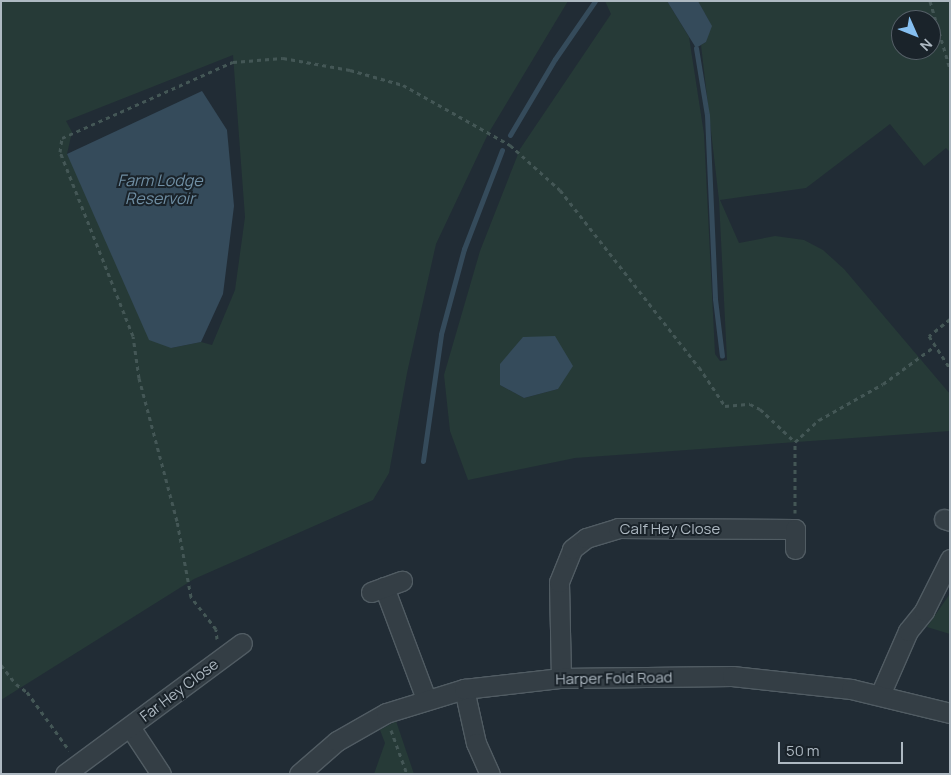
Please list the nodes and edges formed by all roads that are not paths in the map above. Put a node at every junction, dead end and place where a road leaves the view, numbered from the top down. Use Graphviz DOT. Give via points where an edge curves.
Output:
graph roads {
  1 [pos="794,548"];
  2 [pos="950,559"];
  3 [pos="386,587"];
  4 [pos="229,645"];
  5 [pos="561,678"];
  6 [pos="464,688"];
  7 [pos="880,695"];
  8 [pos="426,699"];
  9 [pos="950,713"];
  10 [pos="130,727"];
  11 [pos="72,769"];
  12 [pos="161,774"];
  13 [pos="299,774"];
  14 [pos="490,774"];
  1 -- 5 [label="street, Calf Hey Close" via="795,529 618,528 586,538 572,549 559,582"];
  2 -- 7 [label="street" via="924,610 908,631"];
  3 -- 8 [label="street"];
  4 -- 10 [label="street, Far Hey Close"];
  5 -- 6 [label="street, Harper Fold Road"];
  5 -- 7 [label="street, Harper Fold Road" via="732,676 815,684"];
  6 -- 8 [label="street, Harper Fold Road"];
  6 -- 14 [label="street" via="476,743"];
  7 -- 9 [label="street, Harper Fold Road"];
  8 -- 13 [label="street, Harper Fold Road" via="386,713 337,740"];
  10 -- 11 [label="street, Far Hey Close"];
  10 -- 12 [label="street, Far Hey Close"];
}
